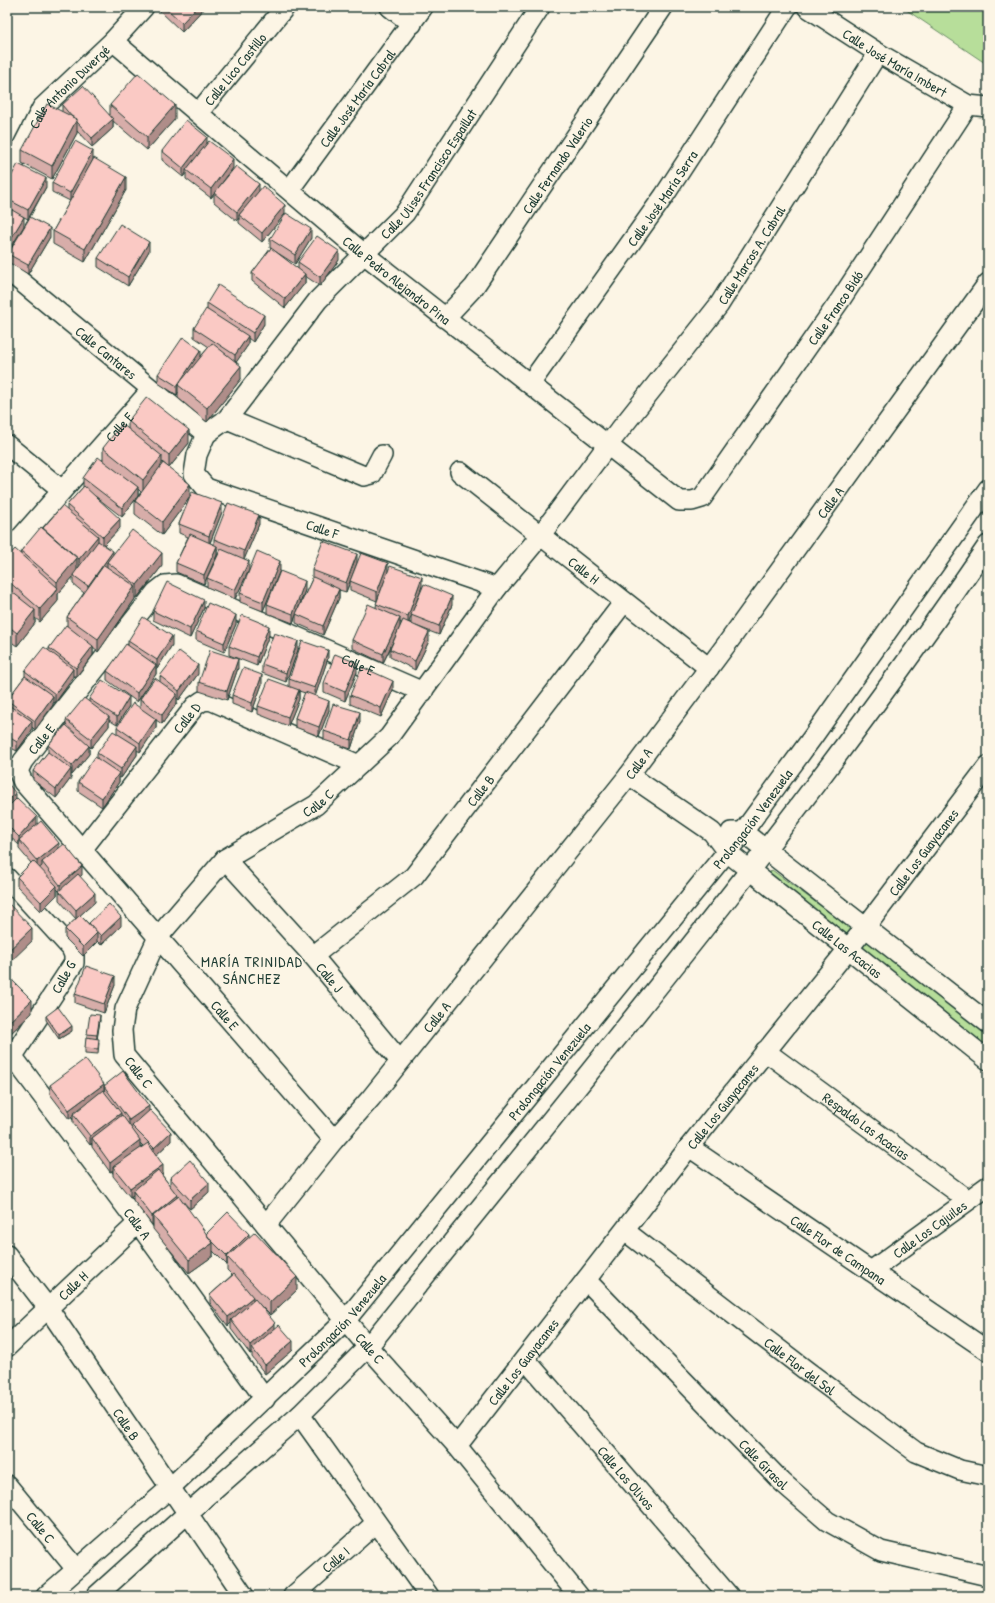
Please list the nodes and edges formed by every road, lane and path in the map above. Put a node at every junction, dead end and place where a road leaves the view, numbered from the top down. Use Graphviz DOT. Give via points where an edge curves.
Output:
graph roads {
  1 [pos="144,7"];
  2 [pos="285,7"];
  3 [pos="390,7"];
  4 [pos="423,7"];
  5 [pos="540,7"];
  6 [pos="663,7"];
  7 [pos="787,7"];
  8 [pos="807,7"];
  9 [pos="412,24"];
  10 [pos="113,41"];
  11 [pos="878,53"];
  12 [pos="968,105"];
  13 [pos="988,107"];
  14 [pos="198,112"];
  15 [pos="7,177"];
  16 [pos="290,189"];
  17 [pos="364,254"];
  18 [pos="7,270"];
  19 [pos="988,283"];
  20 [pos="445,318"];
  21 [pos="530,384"];
  22 [pos="151,390"];
  23 [pos="227,419"];
  24 [pos="206,434"];
  25 [pos="7,445"];
  26 [pos="608,446"];
  27 [pos="382,455"];
  28 [pos="460,472"];
  29 [pos="988,489"];
  30 [pos="62,490"];
  31 [pos="692,501"];
  32 [pos="540,536"];
  33 [pos="988,544"];
  34 [pos="7,553"];
  35 [pos="497,588"];
  36 [pos="624,602"];
  37 [pos="709,668"];
  38 [pos="423,692"];
  39 [pos="359,765"];
  40 [pos="988,766"];
  41 [pos="629,775"];
  42 [pos="712,832"];
  43 [pos="743,832"];
  44 [pos="766,849"];
  45 [pos="81,851"];
  46 [pos="727,852"];
  47 [pos="225,859"];
  48 [pos="750,871"];
  49 [pos="7,878"];
  50 [pos="865,928"];
  51 [pos="158,938"];
  52 [pos="847,948"];
  53 [pos="313,956"];
  54 [pos="988,1023"];
  55 [pos="765,1051"];
  56 [pos="9,1057"];
  57 [pos="988,1060"];
  58 [pos="400,1061"];
  59 [pos="334,1140"];
  60 [pos="689,1147"];
  61 [pos="988,1186"];
  62 [pos="968,1200"];
  63 [pos="138,1223"];
  64 [pos="266,1226"];
  65 [pos="625,1231"];
  66 [pos="7,1255"];
  67 [pos="871,1272"];
  68 [pos="586,1280"];
  69 [pos="48,1308"];
  70 [pos="346,1320"];
  71 [pos="7,1347"];
  72 [pos="368,1347"];
  73 [pos="987,1350"];
  74 [pos="525,1359"];
  75 [pos="265,1399"];
  76 [pos="300,1415"];
  77 [pos="457,1446"];
  78 [pos="988,1476"];
  79 [pos="7,1485"];
  80 [pos="170,1488"];
  81 [pos="188,1512"];
  82 [pos="376,1523"];
  83 [pos="76,1569"];
  84 [pos="988,1576"];
  85 [pos="46,1596"];
  86 [pos="96,1596"];
  87 [pos="244,1596"];
  88 [pos="293,1596"];
  89 [pos="429,1596"];
  90 [pos="579,1596"];
  91 [pos="729,1596"];
  1 -- 10 [label="street, Calle Antonio Duvergé"];
  2 -- 14 [label="street, Calle Lico Castillo"];
  3 -- 9 [label="street"];
  4 -- 9 [label="street, Calle José María Cabral"];
  5 -- 17 [label="street, Calle Ulises Francisco Espaillat" via="406,213"];
  6 -- 20 [label="street, Calle Fernando Valerio" via="474,287"];
  7 -- 21 [label="street, Calle José María Serra" via="664,196"];
  8 -- 11 [label="street, Calle José María Imbert"];
  9 -- 16 [label="street, Calle José María Cabral"];
  10 -- 14 [label="street, Calle Pedro Alejandro Pina"];
  10 -- 15 [label="street, Calle Antonio Duvergé" via="42,108"];
  11 -- 12 [label="street, Calle José María Imbert"];
  11 -- 26 [label="street, Calle Marcos A. Cabral" via="719,305"];
  12 -- 13 [label="street, Calle José María Imbert"];
  12 -- 31 [label="street, Calle Franco Bidó" via="832,312 702,498"];
  14 -- 16 [label="street, Calle Pedro Alejandro Pina"];
  16 -- 17 [label="street, Calle Pedro Alejandro Pina"];
  17 -- 20 [label="street, Calle Pedro Alejandro Pina"];
  17 -- 23 [label="street, Calle Ulises Francisco Espaillat" via="318,300"];
  18 -- 22 [label="street, Calle Cantares"];
  19 -- 37 [label="street, Calle A"];
  20 -- 21 [label="street, Calle Pedro Alejandro Pina"];
  21 -- 26 [label="street, Calle Pedro Alejandro Pina"];
  22 -- 24 [label="street, Calle Cantares"];
  22 -- 30 [label="street, Calle E"];
  23 -- 24 [label="street, Calle Ulises Francisco Espaillat"];
  23 -- 27 [label="street" via="364,476 372,474"];
  24 -- 35 [label="street, Calle F" via="197,455 194,474 206,488"];
  25 -- 30 [label="street"];
  26 -- 31 [label="street, Calle Pedro Alejandro Pina" via="679,501"];
  26 -- 32 [label="street, Calle Marcos A. Cabral"];
  28 -- 32 [label="street, Calle H"];
  29 -- 43 [label="street, Prolongación Venezuela" via="817,732"];
  30 -- 34 [label="street, Calle E"];
  32 -- 35 [label="street, Calle C"];
  32 -- 36 [label="street, Calle H"];
  33 -- 44 [label="street" via="925,638"];
  35 -- 38 [label="street, Calle C"];
  36 -- 37 [label="street, Calle H"];
  36 -- 53 [label="street, Calle B" via="414,876"];
  37 -- 41 [label="street, Calle A"];
  38 -- 39 [label="street, Calle C" via="390,737"];
  38 -- 45 [label="street, Calle E" via="176,584 165,585 151,598 23,761 18,771 23,782"];
  39 -- 45 [label="street, Calle D" via="210,700 202,701 195,706"];
  39 -- 47 [label="street, Calle C" via="316,805"];
  40 -- 50 [label="street, Calle Los Guayacanes"];
  41 -- 42 [label="street, Calle Las Acacias"];
  41 -- 58 [label="street, Calle A"];
  42 -- 43 [label="street"];
  42 -- 46 [label="street, Calle Las Acacias"];
  43 -- 44 [label="street, Calle Las Acacias"];
  43 -- 46 [label="street, Prolongación Venezuela"];
  44 -- 48 [label="street"];
  44 -- 50 [label="street, Calle Las Acacias"];
  45 -- 51 [label="street, Calle E"];
  46 -- 48 [label="street, Calle Las Acacias"];
  46 -- 70 [label="street, Prolongación Venezuela"];
  47 -- 51 [label="street, Calle C"];
  47 -- 53 [label="street, Calle J"];
  48 -- 52 [label="street, Calle Las Acacias"];
  48 -- 72 [label="street"];
  49 -- 56 [label="street, Calle G" via="71,948 74,955 74,963"];
  50 -- 52 [label="street, Calle Los Guayacanes"];
  50 -- 54 [label="street, Calle Las Acacias"];
  51 -- 59 [label="street, Calle E"];
  51 -- 64 [label="street, Calle C" via="125,1009 122,1030 124,1055"];
  52 -- 55 [label="street, Calle Los Guayacanes"];
  52 -- 57 [label="street, Calle Las Acacias"];
  53 -- 58 [label="street, Calle J"];
  55 -- 60 [label="street, Calle Los Guayacanes"];
  55 -- 62 [label="street, Respaldo Las Acacias"];
  56 -- 63 [label="street, Calle A"];
  58 -- 59 [label="street, Calle A" via="372,1098"];
  59 -- 64 [label="street, Calle A"];
  60 -- 65 [label="street, Calle Los Guayacanes"];
  60 -- 67 [label="street, Calle Flor de Campana"];
  61 -- 62 [label="street, Calle Los Cajuiles"];
  62 -- 67 [label="street, Calle Los Cajuiles"];
  63 -- 69 [label="street, Calle H"];
  63 -- 75 [label="street, Calle A"];
  64 -- 70 [label="street, Calle C"];
  65 -- 68 [label="street, Calle Los Guayacanes"];
  65 -- 78 [label="street, Calle Flor del Sol" via="916,1452 960,1470"];
  66 -- 69 [label="street, Calle B"];
  67 -- 73 [label="street, Calle Flor de Campana"];
  68 -- 74 [label="street, Calle Los Guayacanes"];
  68 -- 84 [label="street, Calle Girasol" via="782,1482 827,1521 881,1551"];
  69 -- 71 [label="street, Calle H"];
  69 -- 80 [label="street, Calle B"];
  70 -- 72 [label="street, Calle C"];
  70 -- 75 [label="street, Prolongación Venezuela"];
  72 -- 76 [label="street"];
  72 -- 77 [label="street, Calle C"];
  74 -- 77 [label="street, Calle Los Guayacanes"];
  74 -- 91 [label="street, Calle Los Olivos"];
  75 -- 80 [label="street, Prolongación Venezuela"];
  76 -- 81 [label="street"];
  76 -- 82 [label="street"];
  77 -- 90 [label="street, Calle C"];
  79 -- 83 [label="street, Calle C"];
  80 -- 81 [label="street, Calle B"];
  80 -- 83 [label="street, Prolongación Venezuela"];
  81 -- 86 [label="street"];
  81 -- 87 [label="street, Calle B"];
  82 -- 88 [label="street, Calle I"];
  82 -- 89 [label="street"];
  83 -- 85 [label="street, Prolongación Venezuela"];
}
